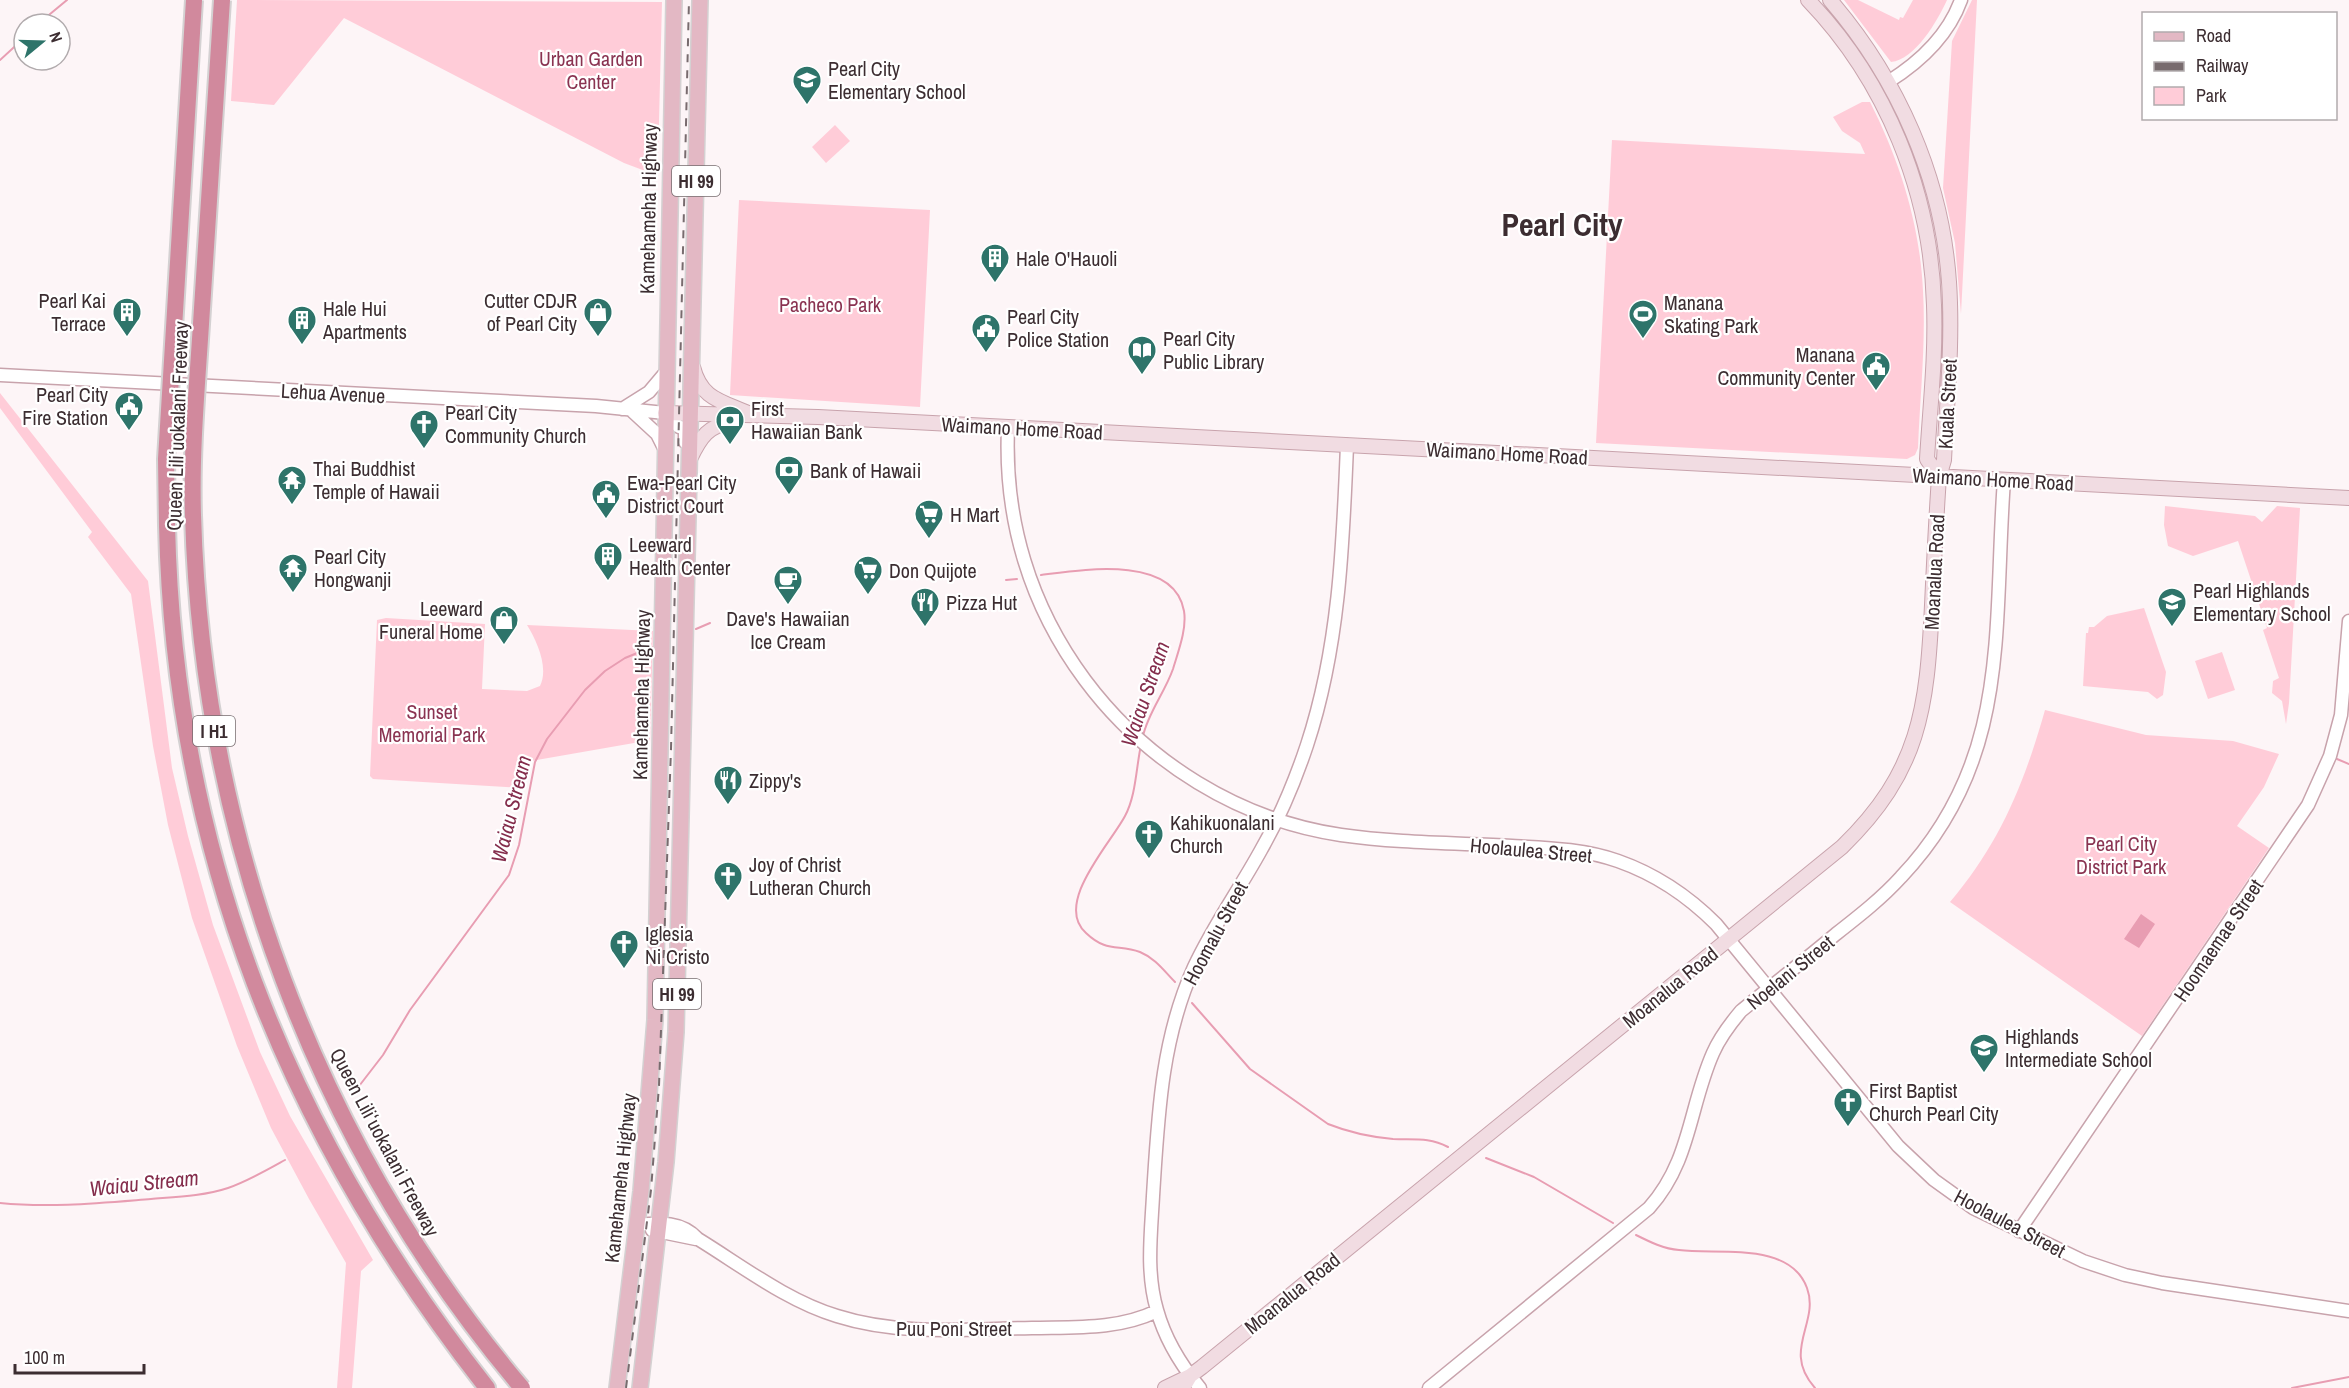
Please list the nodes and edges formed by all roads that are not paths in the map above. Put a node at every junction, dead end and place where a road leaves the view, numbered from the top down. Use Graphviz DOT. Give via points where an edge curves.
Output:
graph roads {
  1 [pos="194,0"];
  2 [pos="222,0"];
  3 [pos="674,0"];
  4 [pos="700,0"];
  5 [pos="1830,0"];
  6 [pos="1961,0"];
  7 [pos="1811,3"];
  8 [pos="1888,81"];
  9 [pos="1874,90"];
  10 [pos="692,362"];
  11 [pos="665,373"];
  12 [pos="0,375"];
  13 [pos="626,409"];
  14 [pos="665,413"];
  15 [pos="690,414"];
  16 [pos="756,416"];
  17 [pos="1008,428"];
  18 [pos="1347,445"];
  19 [pos="665,450"];
  20 [pos="690,461"];
  21 [pos="1938,477"];
  22 [pos="2004,480"];
  23 [pos="2349,498"];
  24 [pos="686,598"];
  25 [pos="2349,621"];
  26 [pos="1276,819"];
  27 [pos="1729,940"];
  28 [pos="1769,989"];
  29 [pos="637,1225"];
  30 [pos="658,1228"];
  31 [pos="2019,1231"];
  32 [pos="1157,1311"];
  33 [pos="2349,1311"];
  34 [pos="1186,1382"];
  35 [pos="487,1388"];
  36 [pos="522,1388"];
  37 [pos="617,1388"];
  38 [pos="640,1388"];
  39 [pos="1165,1388"];
  40 [pos="1200,1388"];
  41 [pos="1429,1388"];
  1 -- 35 [label="highway, Queen Liliʻuokalani Freeway / I H1, bridge" via="166,459 168,557 193,773 243,953 310,1112 369,1220"];
  2 -- 36 [label="highway, Queen Liliʻuokalani Freeway / I H1, bridge" via="192,513 204,670 226,788 249,878 281,977 340,1110 424,1256"];
  3 -- 11 [label="main road, Kamehameha Highway / HI 99"];
  4 -- 10 [label="main road, HI 99"];
  5 -- 8 [label="main road, Kuala Street"];
  6 -- 8 [label="street" via="1954,17 1930,49"];
  7 -- 9 [label="main road, Kuala Street" via="1856,59"];
  8 -- 9 [label="main road"];
  8 -- 21 [label="main road, Kuala Street" via="1925,164 1947,259 1950,338 1944,460"];
  9 -- 21 [label="main road, Kuala Street" via="1909,166 1928,241 1934,320 1928,459"];
  10 -- 15 [label="main road, HI 99"];
  10 -- 16 [label="main road" via="698,382 707,394"];
  11 -- 13 [label="street" via="649,392"];
  11 -- 14 [label="main road, Kamehameha Highway / HI 99"];
  12 -- 13 [label="street, Lehua Avenue"];
  13 -- 14 [label="street, Lehua Avenue"];
  13 -- 19 [label="street" via="657,434"];
  14 -- 15 [label="main road, Waimano Home Road"];
  14 -- 19 [label="main road, Kamehameha Highway / HI 99"];
  14 -- 24 [label="street" via="685,428 682,569"];
  15 -- 16 [label="main road, Waimano Home Road"];
  15 -- 20 [label="main road, HI 99"];
  16 -- 17 [label="main road, Waimano Home Road"];
  16 -- 20 [label="main road" via="714,427 698,443"];
  17 -- 18 [label="main road, Waimano Home Road"];
  17 -- 26 [label="street, Hoolaulea Street" via="1012,511 1023,559 1065,654 1100,700 1172,767 1205,788"];
  18 -- 21 [label="main road, Waimano Home Road"];
  18 -- 26 [label="street, Hoomalu Street" via="1338,600 1329,662 1306,746"];
  19 -- 29 [label="main road, Kamehameha Highway / HI 99" via="654,1040"];
  20 -- 24 [label="main road, HI 99"];
  21 -- 22 [label="main road, Waimano Home Road"];
  21 -- 27 [label="main road, Moanalua Road" via="1928,677 1919,726 1906,759 1890,790 1856,834"];
  22 -- 23 [label="main road, Waimano Home Road"];
  22 -- 28 [label="street, Noelani Street" via="1990,704 1962,790 1934,837 1902,877"];
  24 -- 30 [label="main road, HI 99" via="676,1032"];
  25 -- 31 [label="street, Hoomaemae Street" via="2341,715 2327,764 2308,805"];
  26 -- 27 [label="street, Hoolaulea Street" via="1364,838 1567,849 1608,858 1639,869 1675,889 1706,914"];
  26 -- 32 [label="street, Hoomalu Street" via="1202,951 1170,1034 1160,1084 1152,1210 1150,1270"];
  27 -- 28 [label="street, Hoolaulea Street"];
  27 -- 34 [label="main road, Moanalua Road"];
  28 -- 31 [label="street, Hoolaulea Street" via="1886,1134 1916,1165 1973,1208"];
  28 -- 41 [label="street, Noelani Street" via="1742,1011 1718,1043 1708,1063 1683,1151 1657,1200"];
  29 -- 30 [label="street, Puu Poni Street"];
  29 -- 37 [label="main road, Kamehameha Highway / HI 99"];
  30 -- 32 [label="street, Puu Poni Street" via="690,1230 698,1239 799,1300 835,1316 873,1325 920,1330 1092,1326 1127,1322"];
  30 -- 38 [label="main road, HI 99"];
  31 -- 33 [label="street, Hoolaulea Street" via="2083,1261 2143,1280"];
  32 -- 34 [label="street, Hoomalu Street"];
  34 -- 39 [label="main road, Moanalua Road"];
  34 -- 40 [label="street, Hoomalu Street"];
}
